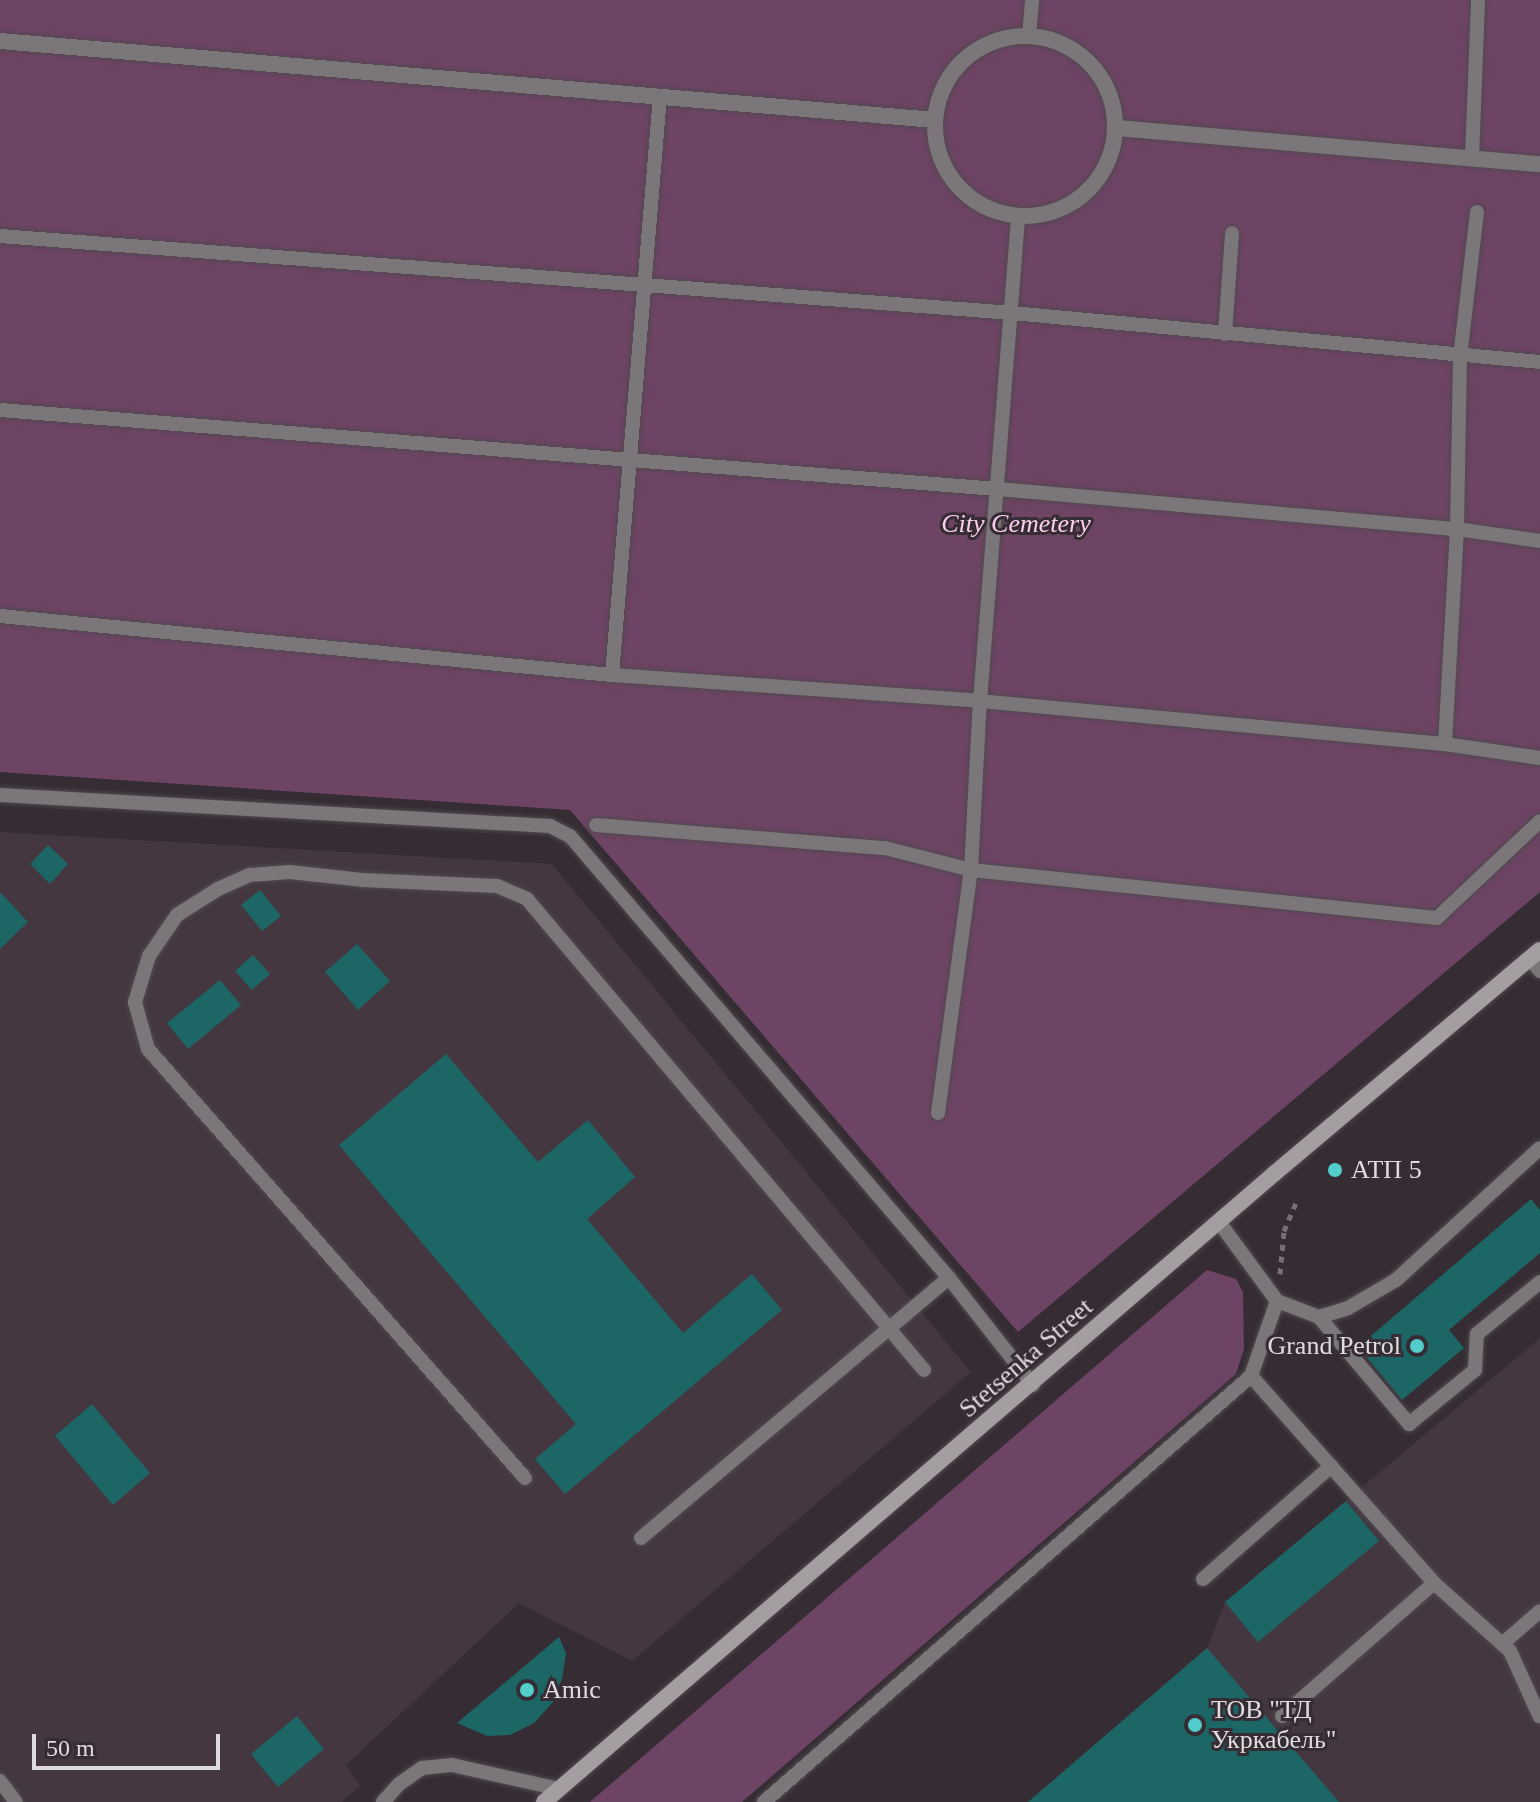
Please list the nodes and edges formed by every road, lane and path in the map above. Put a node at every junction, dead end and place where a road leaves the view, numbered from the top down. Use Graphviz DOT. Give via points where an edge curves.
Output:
graph roads {
  1 [pos="1032,0"];
  2 [pos="1478,0"];
  3 [pos="1029,36"];
  4 [pos="0,41"];
  5 [pos="660,96"];
  6 [pos="935,120"];
  7 [pos="1116,128"];
  8 [pos="1472,158"];
  9 [pos="1540,164"];
  10 [pos="1477,212"];
  11 [pos="1018,215"];
  12 [pos="1232,233"];
  13 [pos="0,236"];
  14 [pos="645,284"];
  15 [pos="1012,313"];
  16 [pos="1225,334"];
  17 [pos="1460,357"];
  18 [pos="1540,362"];
  19 [pos="0,410"];
  20 [pos="629,461"];
  21 [pos="998,489"];
  22 [pos="1457,529"];
  23 [pos="1540,541"];
  24 [pos="0,616"];
  25 [pos="612,675"];
  26 [pos="980,701"];
  27 [pos="1445,744"];
  28 [pos="1540,758"];
  29 [pos="0,795"];
  30 [pos="1540,821"];
  31 [pos="596,825"];
  32 [pos="971,870"];
  33 [pos="1537,960"];
  34 [pos="938,1113"];
  35 [pos="1540,1148"];
  36 [pos="1298,1198"];
  37 [pos="1219,1222"];
  38 [pos="949,1278"];
  39 [pos="1540,1282"];
  40 [pos="1277,1301"];
  41 [pos="1319,1317"];
  42 [pos="890,1325"];
  43 [pos="924,1370"];
  44 [pos="1251,1376"];
  45 [pos="1033,1385"];
  46 [pos="1331,1466"];
  47 [pos="525,1478"];
  48 [pos="641,1538"];
  49 [pos="1203,1579"];
  50 [pos="1434,1583"];
  51 [pos="1540,1611"];
  52 [pos="1502,1644"];
  53 [pos="1282,1716"];
  54 [pos="1540,1717"];
  55 [pos="0,1781"];
  56 [pos="559,1789"];
  57 [pos="16,1802"];
  58 [pos="383,1802"];
  59 [pos="544,1802"];
  60 [pos="764,1802"];
  1 -- 3 [label="lane"];
  2 -- 8 [label="lane"];
  3 -- 6 [label="street" via="982,46 958,65 942,90"];
  3 -- 7 [label="street" via="1062,43 1085,58 1102,78"];
  4 -- 5 [label="street"];
  5 -- 6 [label="street"];
  5 -- 14 [label="lane"];
  6 -- 11 [label="street" via="938,150 951,177 972,199"];
  7 -- 8 [label="street"];
  7 -- 11 [label="street" via="1099,178 1081,197 1058,210"];
  8 -- 9 [label="street"];
  10 -- 17 [label="lane"];
  11 -- 15 [label="lane"];
  12 -- 16 [label="lane"];
  13 -- 14 [label="lane"];
  14 -- 15 [label="lane"];
  14 -- 20 [label="lane"];
  15 -- 16 [label="lane"];
  15 -- 21 [label="lane"];
  16 -- 17 [label="lane"];
  17 -- 18 [label="lane"];
  17 -- 22 [label="lane"];
  19 -- 20 [label="lane"];
  20 -- 21 [label="lane"];
  20 -- 25 [label="lane"];
  21 -- 22 [label="lane"];
  21 -- 26 [label="lane"];
  22 -- 23 [label="lane"];
  22 -- 27 [label="lane"];
  24 -- 25 [label="lane"];
  25 -- 26 [label="lane"];
  26 -- 27 [label="lane"];
  26 -- 32 [label="lane"];
  27 -- 28 [label="lane"];
  29 -- 38 [label="lane" via="550,826 570,836"];
  30 -- 32 [label="lane" via="1437,918"];
  31 -- 32 [label="lane" via="885,848"];
  32 -- 34 [label="lane"];
  33 -- 37 [label="main road, Stetsenka Street"];
  35 -- 41 [label="lane" via="1396,1280 1348,1308"];
  36 -- 40 [label="path" via="1284,1231"];
  37 -- 40 [label="lane"];
  37 -- 45 [label="main road, Stetsenka Street"];
  38 -- 42 [label="lane"];
  38 -- 45 [label="lane"];
  39 -- 41 [label="lane" via="1477,1334 1475,1370 1409,1424"];
  40 -- 41 [label="lane"];
  40 -- 44 [label="lane"];
  42 -- 43 [label="lane"];
  42 -- 47 [label="lane" via="527,899 497,886 290,872 250,875 218,889 177,915 149,956 135,1002 148,1049"];
  42 -- 48 [label="lane"];
  44 -- 46 [label="lane"];
  44 -- 60 [label="lane"];
  45 -- 56 [label="main road, Stetsenka Street"];
  46 -- 49 [label="lane"];
  46 -- 50 [label="lane"];
  50 -- 52 [label="lane"];
  50 -- 53 [label="lane"];
  51 -- 52 [label="lane"];
  52 -- 54 [label="lane"];
  55 -- 57 [label="lane"];
  56 -- 58 [label="lane" via="452,1765 422,1768"];
  56 -- 59 [label="main road, Stetsenka Street"];
}
